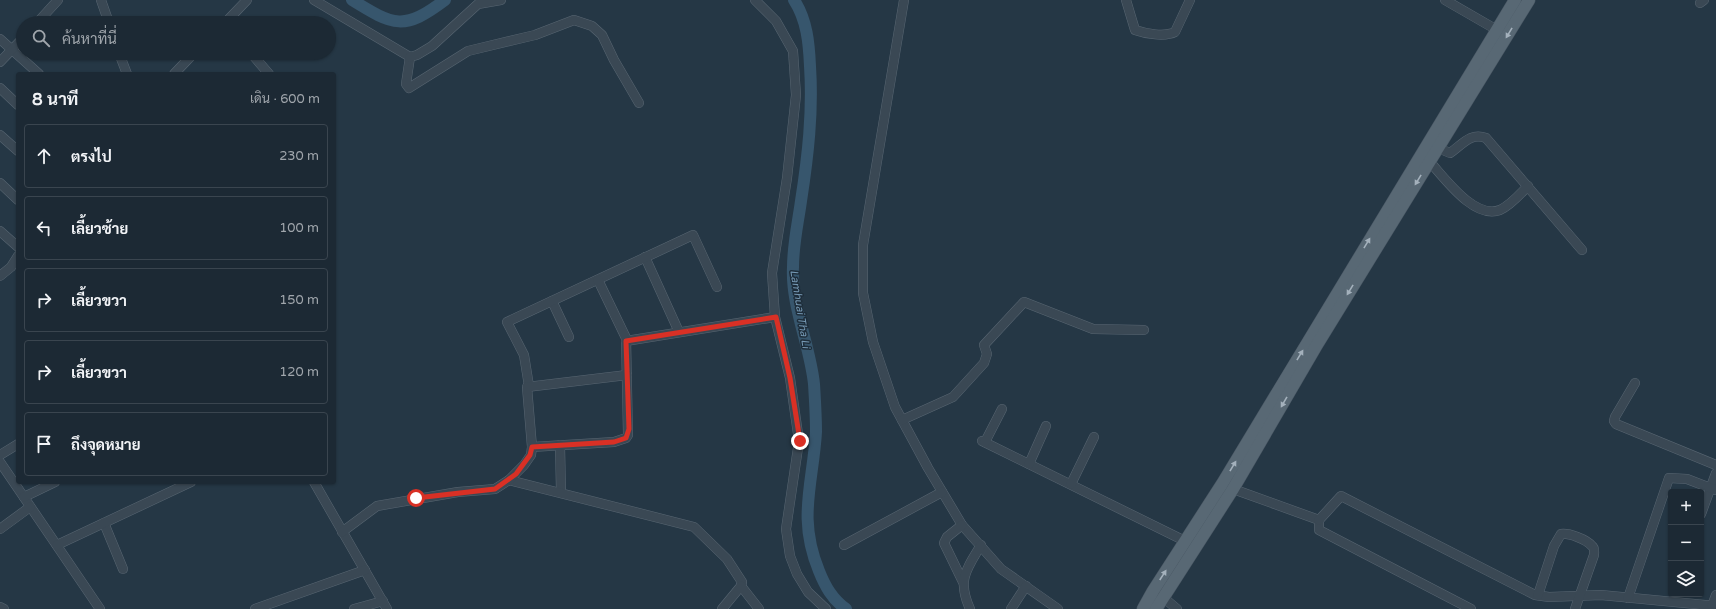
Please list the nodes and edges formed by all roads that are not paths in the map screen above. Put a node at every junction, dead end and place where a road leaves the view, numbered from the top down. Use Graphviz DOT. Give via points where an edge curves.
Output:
graph roads {
  1 [pos="58,0"];
  2 [pos="101,0"];
  3 [pos="246,0"];
  4 [pos="314,0"];
  5 [pos="500,0"];
  6 [pos="756,0"];
  7 [pos="904,0"];
  8 [pos="1126,0"];
  9 [pos="1190,0"];
  10 [pos="1445,0"];
  11 [pos="1515,0"];
  12 [pos="1529,0"];
  13 [pos="43,16"];
  14 [pos="107,16"];
  15 [pos="231,16"];
  16 [pos="1497,30"];
  17 [pos="0,38"];
  18 [pos="16,46"];
  19 [pos="13,50"];
  20 [pos="16,53"];
  21 [pos="410,57"];
  22 [pos="24,60"];
  23 [pos="122,60"];
  24 [pos="187,60"];
  25 [pos="257,60"];
  26 [pos="0,62"];
  27 [pos="37,72"];
  28 [pos="126,72"];
  29 [pos="176,72"];
  30 [pos="267,72"];
  31 [pos="0,88"];
  32 [pos="16,103"];
  33 [pos="639,103"];
  34 [pos="0,135"];
  35 [pos="1438,148"];
  36 [pos="16,149"];
  37 [pos="1429,161"];
  38 [pos="0,183"];
  39 [pos="1528,186"];
  40 [pos="16,198"];
  41 [pos="0,231"];
  42 [pos="16,245"];
  43 [pos="1582,250"];
  44 [pos="645,257"];
  45 [pos="16,259"];
  46 [pos="0,276"];
  47 [pos="598,280"];
  48 [pos="717,287"];
  49 [pos="552,301"];
  50 [pos="776,317"];
  51 [pos="1144,330"];
  52 [pos="679,332"];
  53 [pos="569,337"];
  54 [pos="626,341"];
  55 [pos="626,375"];
  56 [pos="1635,383"];
  57 [pos="529,386"];
  58 [pos="1002,409"];
  59 [pos="902,420"];
  60 [pos="1046,426"];
  61 [pos="1094,436"];
  62 [pos="16,445"];
  63 [pos="560,445"];
  64 [pos="532,447"];
  65 [pos="0,455"];
  66 [pos="0,462"];
  67 [pos="1029,464"];
  68 [pos="1716,465"];
  69 [pos="1716,473"];
  70 [pos="510,480"];
  71 [pos="50,484"];
  72 [pos="187,484"];
  73 [pos="315,484"];
  74 [pos="1071,484"];
  75 [pos="1233,489"];
  76 [pos="1713,489"];
  77 [pos="561,492"];
  78 [pos="942,492"];
  79 [pos="24,497"];
  80 [pos="30,507"];
  81 [pos="1704,508"];
  82 [pos="1319,520"];
  83 [pos="104,523"];
  84 [pos="962,525"];
  85 [pos="0,529"];
  86 [pos="342,532"];
  87 [pos="1185,541"];
  88 [pos="57,545"];
  89 [pos="981,545"];
  90 [pos="844,546"];
  91 [pos="123,569"];
  92 [pos="365,570"];
  93 [pos="963,582"];
  94 [pos="741,586"];
  95 [pos="1026,586"];
  96 [pos="1538,595"];
  97 [pos="1716,595"];
  98 [pos="1581,596"];
  99 [pos="1164,598"];
  100 [pos="1628,598"];
  101 [pos="1671,598"];
  102 [pos="385,605"];
  103 [pos="1714,606"];
  104 [pos="0,607"];
  105 [pos="4,609"];
  106 [pos="100,609"];
  107 [pos="255,609"];
  108 [pos="354,609"];
  109 [pos="722,609"];
  110 [pos="759,609"];
  111 [pos="826,609"];
  112 [pos="970,609"];
  113 [pos="1011,609"];
  114 [pos="1058,609"];
  115 [pos="1143,609"];
  116 [pos="1156,609"];
  117 [pos="1177,609"];
  118 [pos="1471,609"];
  119 [pos="1575,609"];
  1 -- 13 [label="street"];
  2 -- 14 [label="street"];
  3 -- 15 [label="street"];
  4 -- 21 [label="street"];
  5 -- 21 [label="street" via="478,4 432,46"];
  6 -- 50 [label="street" via="776,21 793,50 796,95 787,178 772,273"];
  7 -- 59 [label="street" via="863,245 862,268 864,299 873,342 894,406"];
  8 -- 9 [label="street" via="1135,30 1171,34 1175,32"];
  10 -- 16 [label="street"];
  11 -- 16 [label="main road"];
  12 -- 35 [label="main road, one-way"];
  87 -- 16 [label="main road, one-way" via="1226,478"];
  17 -- 19 [label="street"];
  18 -- 19 [label="street"];
  19 -- 20 [label="street"];
  19 -- 26 [label="street"];
  21 -- 33 [label="street" via="406,84 409,88 468,51 535,35 568,21 577,20 592,26 602,35"];
  22 -- 27 [label="street"];
  23 -- 28 [label="street"];
  24 -- 29 [label="street"];
  25 -- 30 [label="street"];
  31 -- 32 [label="street"];
  34 -- 36 [label="street"];
  35 -- 37 [label="main road"];
  35 -- 39 [label="street" via="1450,154 1466,140 1478,136 1486,138"];
  37 -- 39 [label="street" via="1470,204 1481,210 1498,211"];
  37 -- 75 [label="main road, one-way"];
  38 -- 40 [label="street"];
  39 -- 43 [label="street"];
  41 -- 42 [label="street"];
  44 -- 47 [label="street"];
  44 -- 48 [label="street" via="693,235"];
  44 -- 52 [label="street"];
  45 -- 46 [label="street"];
  47 -- 49 [label="street"];
  47 -- 54 [label="street"];
  49 -- 53 [label="street"];
  49 -- 57 [label="street" via="507,322 524,355"];
  50 -- 52 [label="street"];
  50 -- 111 [label="street" via="790,378 800,441 786,529 790,556 808,592"];
  51 -- 59 [label="street" via="1093,329 1024,302 984,345 987,354 984,363 953,397"];
  52 -- 54 [label="street"];
  54 -- 55 [label="street"];
  55 -- 57 [label="street"];
  55 -- 63 [label="street" via="629,429 626,438 614,442"];
  56 -- 68 [label="street" via="1615,417 1616,424"];
  57 -- 64 [label="street"];
  58 -- 67 [label="street" via="983,442"];
  59 -- 78 [label="street"];
  60 -- 67 [label="street"];
  61 -- 74 [label="street"];
  62 -- 65 [label="street"];
  63 -- 64 [label="street"];
  63 -- 77 [label="street"];
  64 -- 70 [label="street" via="524,465"];
  66 -- 79 [label="street"];
  67 -- 74 [label="street"];
  69 -- 76 [label="street"];
  70 -- 77 [label="street"];
  70 -- 86 [label="street" via="495,489 451,493 376,506"];
  71 -- 79 [label="street"];
  72 -- 83 [label="street"];
  73 -- 86 [label="street"];
  74 -- 87 [label="street"];
  75 -- 82 [label="street"];
  75 -- 99 [label="main road"];
  76 -- 81 [label="street"];
  76 -- 100 [label="street" via="1687,479 1669,478"];
  77 -- 94 [label="street" via="694,527 727,559 742,582"];
  78 -- 84 [label="street"];
  78 -- 90 [label="street"];
  79 -- 80 [label="street"];
  80 -- 85 [label="street"];
  80 -- 88 [label="street"];
  82 -- 96 [label="street" via="1341,496"];
  82 -- 118 [label="street" via="1319,530"];
  83 -- 88 [label="street"];
  83 -- 91 [label="street"];
  84 -- 89 [label="street"];
  84 -- 93 [label="street" via="947,537 944,543"];
  86 -- 92 [label="street"];
  115 -- 87 [label="main road, one-way"];
  88 -- 106 [label="street"];
  89 -- 93 [label="street" via="965,572"];
  89 -- 95 [label="street" via="1001,570"];
  92 -- 102 [label="street"];
  92 -- 107 [label="street"];
  93 -- 112 [label="street"];
  94 -- 109 [label="street"];
  94 -- 110 [label="street"];
  95 -- 113 [label="street"];
  95 -- 114 [label="street"];
  96 -- 98 [label="street"];
  96 -- 98 [label="street" via="1558,536 1564,533 1594,547 1594,555"];
  97 -- 103 [label="street"];
  98 -- 100 [label="street"];
  98 -- 119 [label="street"];
  99 -- 116 [label="main road"];
  99 -- 117 [label="street"];
  100 -- 101 [label="street"];
  101 -- 103 [label="street"];
  102 -- 108 [label="street"];
  104 -- 105 [label="street"];
}
